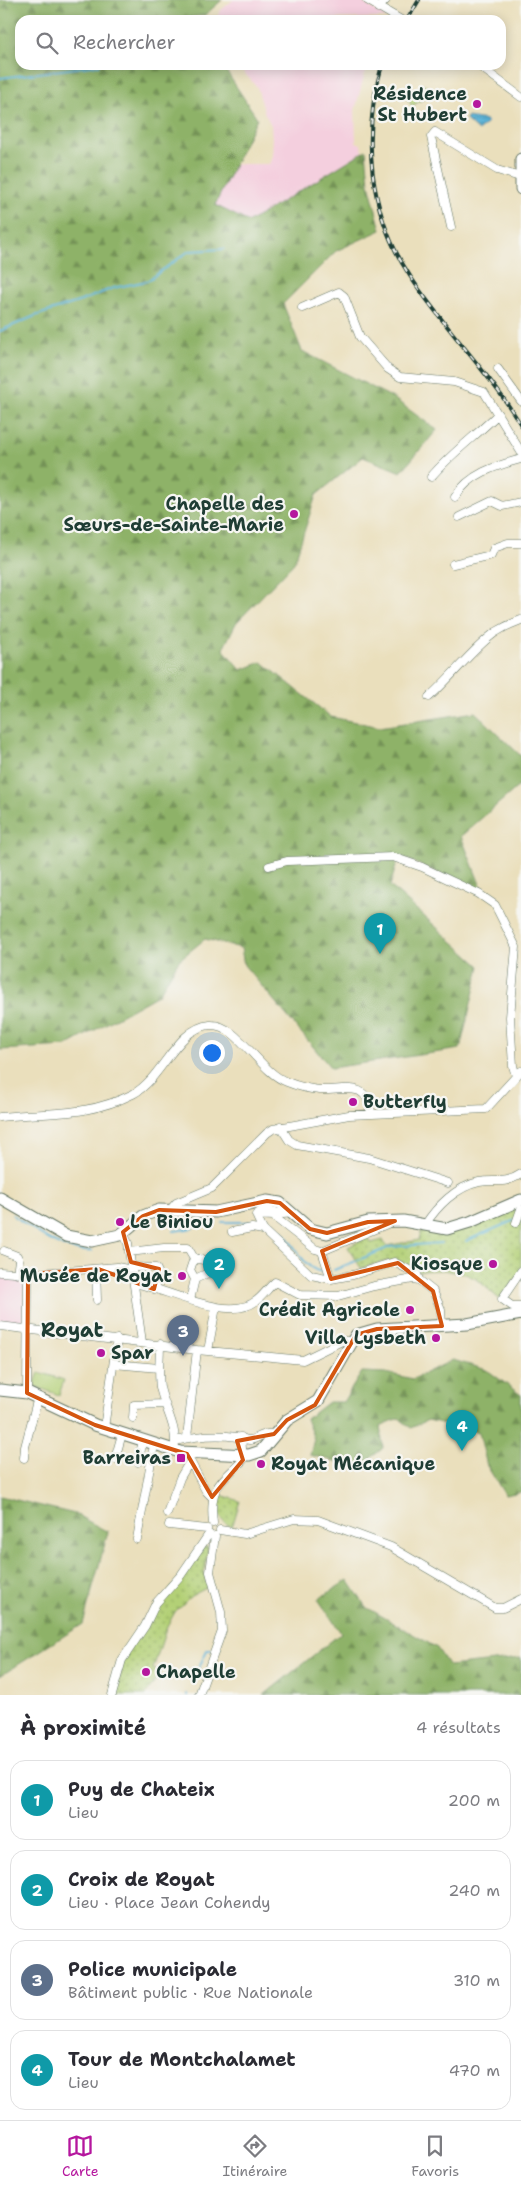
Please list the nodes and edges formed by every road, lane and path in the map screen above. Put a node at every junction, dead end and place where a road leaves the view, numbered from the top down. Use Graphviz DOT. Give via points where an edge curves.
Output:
graph roads {
  1 [pos="367,0"];
  2 [pos="386,0"];
  3 [pos="378,8"];
  4 [pos="391,15"];
  5 [pos="485,70"];
  6 [pos="521,97"];
  7 [pos="521,159"];
  8 [pos="520,177"];
  9 [pos="521,189"];
  10 [pos="451,227"];
  11 [pos="302,308"];
  12 [pos="498,369"];
  13 [pos="521,401"];
  14 [pos="498,414"];
  15 [pos="521,452"];
  16 [pos="521,459"];
  17 [pos="431,477"];
  18 [pos="455,497"];
  19 [pos="521,502"];
  20 [pos="460,517"];
  21 [pos="521,543"];
  22 [pos="453,564"];
  23 [pos="521,620"];
  24 [pos="429,697"];
  25 [pos="269,866"];
  26 [pos="518,1073"];
  27 [pos="372,1114"];
  28 [pos="0,1117"];
  29 [pos="280,1126"];
  30 [pos="521,1174"];
  31 [pos="448,1184"];
  32 [pos="0,1198"];
  33 [pos="521,1206"];
  34 [pos="170,1210"];
  35 [pos="293,1213"];
  36 [pos="395,1221"];
  37 [pos="259,1222"];
  38 [pos="516,1224"];
  39 [pos="425,1225"];
  40 [pos="123,1232"];
  41 [pos="232,1232"];
  42 [pos="148,1249"];
  43 [pos="322,1251"];
  44 [pos="4,1252"];
  45 [pos="129,1252"];
  46 [pos="194,1258"];
  47 [pos="149,1266"];
  48 [pos="132,1268"];
  49 [pos="96,1269"];
  50 [pos="521,1271"];
  51 [pos="0,1272"];
  52 [pos="330,1273"];
  53 [pos="17,1274"];
  54 [pos="28,1274"];
  55 [pos="195,1279"];
  56 [pos="419,1280"];
  57 [pos="134,1283"];
  58 [pos="154,1289"];
  59 [pos="97,1300"];
  60 [pos="190,1300"];
  61 [pos="521,1306"];
  62 [pos="216,1307"];
  63 [pos="521,1314"];
  64 [pos="0,1326"];
  65 [pos="442,1326"];
  66 [pos="28,1329"];
  67 [pos="117,1339"];
  68 [pos="351,1341"];
  69 [pos="142,1342"];
  70 [pos="160,1344"];
  71 [pos="197,1350"];
  72 [pos="208,1351"];
  73 [pos="114,1364"];
  74 [pos="159,1368"];
  75 [pos="0,1390"];
  76 [pos="27,1393"];
  77 [pos="38,1397"];
  78 [pos="165,1404"];
  79 [pos="133,1418"];
  80 [pos="104,1428"];
  81 [pos="122,1434"];
  82 [pos="274,1434"];
  83 [pos="241,1437"];
  84 [pos="187,1438"];
  85 [pos="149,1443"];
  86 [pos="175,1446"];
  87 [pos="249,1455"];
  88 [pos="24,1458"];
  89 [pos="189,1458"];
  90 [pos="115,1459"];
  91 [pos="138,1462"];
  92 [pos="212,1497"];
  93 [pos="167,1513"];
  94 [pos="169,1525"];
  95 [pos="213,1530"];
  96 [pos="137,1539"];
  97 [pos="521,1599"];
  98 [pos="112,1695"];
  99 [pos="199,1695"];
  1 -- 3 [label="street"];
  2 -- 3 [label="street"];
  3 -- 4 [label="street"];
  5 -- 6 [label="street"];
  7 -- 8 [label="main road"];
  8 -- 9 [label="main road"];
  8 -- 10 [label="street" via="497,170 435,132 431,137"];
  11 -- 14 [label="street" via="339,292 344,296 360,337 388,369 400,377 454,382 484,392"];
  12 -- 13 [label="street"];
  14 -- 15 [label="street"];
  14 -- 17 [label="street" via="449,456"];
  16 -- 18 [label="street" via="469,480"];
  19 -- 20 [label="street" via="502,506 492,501"];
  21 -- 22 [label="street" via="508,543 494,548 491,555"];
  23 -- 24 [label="street" via="497,631"];
  25 -- 26 [label="street" via="287,861 393,857 422,867 495,905 516,947 510,1017 513,1066"];
  26 -- 27 [label="street" via="486,1109"];
  27 -- 28 [label="street" via="367,1096 360,1091 352,1088 320,1090 283,1081 256,1059 230,1031 209,1025 188,1033 152,1080 134,1093 76,1112"];
  27 -- 29 [label="street"];
  29 -- 31 [label="street" via="288,1140 297,1145 369,1158"];
  29 -- 34 [label="street" via="266,1132 212,1188 176,1203"];
  30 -- 39 [label="street" via="511,1180 479,1182 462,1188 443,1203"];
  32 -- 40 [label="main road" via="66,1236 92,1241"];
  33 -- 38 [label="street"];
  33 -- 39 [label="main road" via="454,1227"];
  34 -- 35 [label="main road" via="216,1212 267,1201 280,1203"];
  34 -- 40 [label="main road" via="142,1216"];
  35 -- 36 [label="main road" via="310,1229 327,1233 368,1222"];
  35 -- 37 [label="street" via="265,1209 258,1212"];
  36 -- 39 [label="main road"];
  36 -- 43 [label="street"];
  37 -- 41 [label="street" via="252,1228"];
  37 -- 43 [label="street" via="273,1216"];
  37 -- 52 [label="street" via="311,1275"];
  40 -- 45 [label="street"];
  42 -- 45 [label="street"];
  42 -- 46 [label="street" via="188,1248"];
  42 -- 47 [label="street"];
  43 -- 52 [label="street"];
  44 -- 53 [label="street" via="17,1256"];
  45 -- 48 [label="street"];
  46 -- 55 [label="street" via="190,1270"];
  46 -- 55 [label="street" via="210,1264 208,1273"];
  47 -- 48 [label="street"];
  47 -- 58 [label="street" via="158,1272"];
  48 -- 49 [label="street"];
  48 -- 57 [label="street"];
  49 -- 54 [label="street"];
  49 -- 59 [label="street"];
  50 -- 61 [label="street" via="502,1298 511,1306"];
  51 -- 53 [label="street"];
  52 -- 56 [label="street" via="354,1275 394,1262 417,1274"];
  53 -- 54 [label="street"];
  54 -- 66 [label="street"];
  55 -- 60 [label="street"];
  56 -- 62 [label="street" via="374,1286 347,1295 321,1296 295,1292 275,1282 256,1302 234,1308"];
  56 -- 65 [label="street" via="438,1299"];
  57 -- 58 [label="street"];
  57 -- 69 [label="street"];
  58 -- 60 [label="street"];
  60 -- 62 [label="street"];
  62 -- 72 [label="street"];
  63 -- 65 [label="main road" via="473,1324"];
  64 -- 66 [label="street"];
  65 -- 68 [label="main road" via="371,1330 356,1335"];
  66 -- 67 [label="street"];
  66 -- 76 [label="street"];
  67 -- 69 [label="street"];
  67 -- 73 [label="street"];
  68 -- 72 [label="street" via="342,1341 303,1360"];
  68 -- 82 [label="main road" via="318,1401 287,1420"];
  69 -- 70 [label="street"];
  70 -- 71 [label="street"];
  70 -- 74 [label="street"];
  71 -- 72 [label="street"];
  71 -- 84 [label="street"];
  73 -- 74 [label="street"];
  73 -- 80 [label="street"];
  74 -- 78 [label="street"];
  75 -- 76 [label="main road"];
  76 -- 77 [label="main road"];
  77 -- 80 [label="main road"];
  77 -- 88 [label="street"];
  78 -- 79 [label="street" via="134,1404"];
  78 -- 86 [label="street" via="172,1422"];
  80 -- 81 [label="main road"];
  81 -- 85 [label="main road"];
  81 -- 90 [label="street"];
  82 -- 83 [label="street" via="260,1434 253,1440"];
  82 -- 87 [label="main road" via="261,1451"];
  83 -- 84 [label="street"];
  83 -- 87 [label="street"];
  84 -- 86 [label="street"];
  85 -- 86 [label="main road"];
  85 -- 91 [label="street"];
  85 -- 96 [label="street"];
  86 -- 89 [label="main road"];
  87 -- 89 [label="main road"];
  87 -- 92 [label="street" via="220,1484"];
  89 -- 92 [label="street"];
  89 -- 93 [label="street"];
  92 -- 95 [label="street"];
  94 -- 95 [label="street"];
  95 -- 97 [label="street" via="245,1534 294,1519 318,1520 391,1548 495,1608 503,1608"];
  95 -- 98 [label="street" via="156,1603 122,1660"];
  95 -- 99 [label="street" via="210,1572 221,1612 222,1631"];
}
